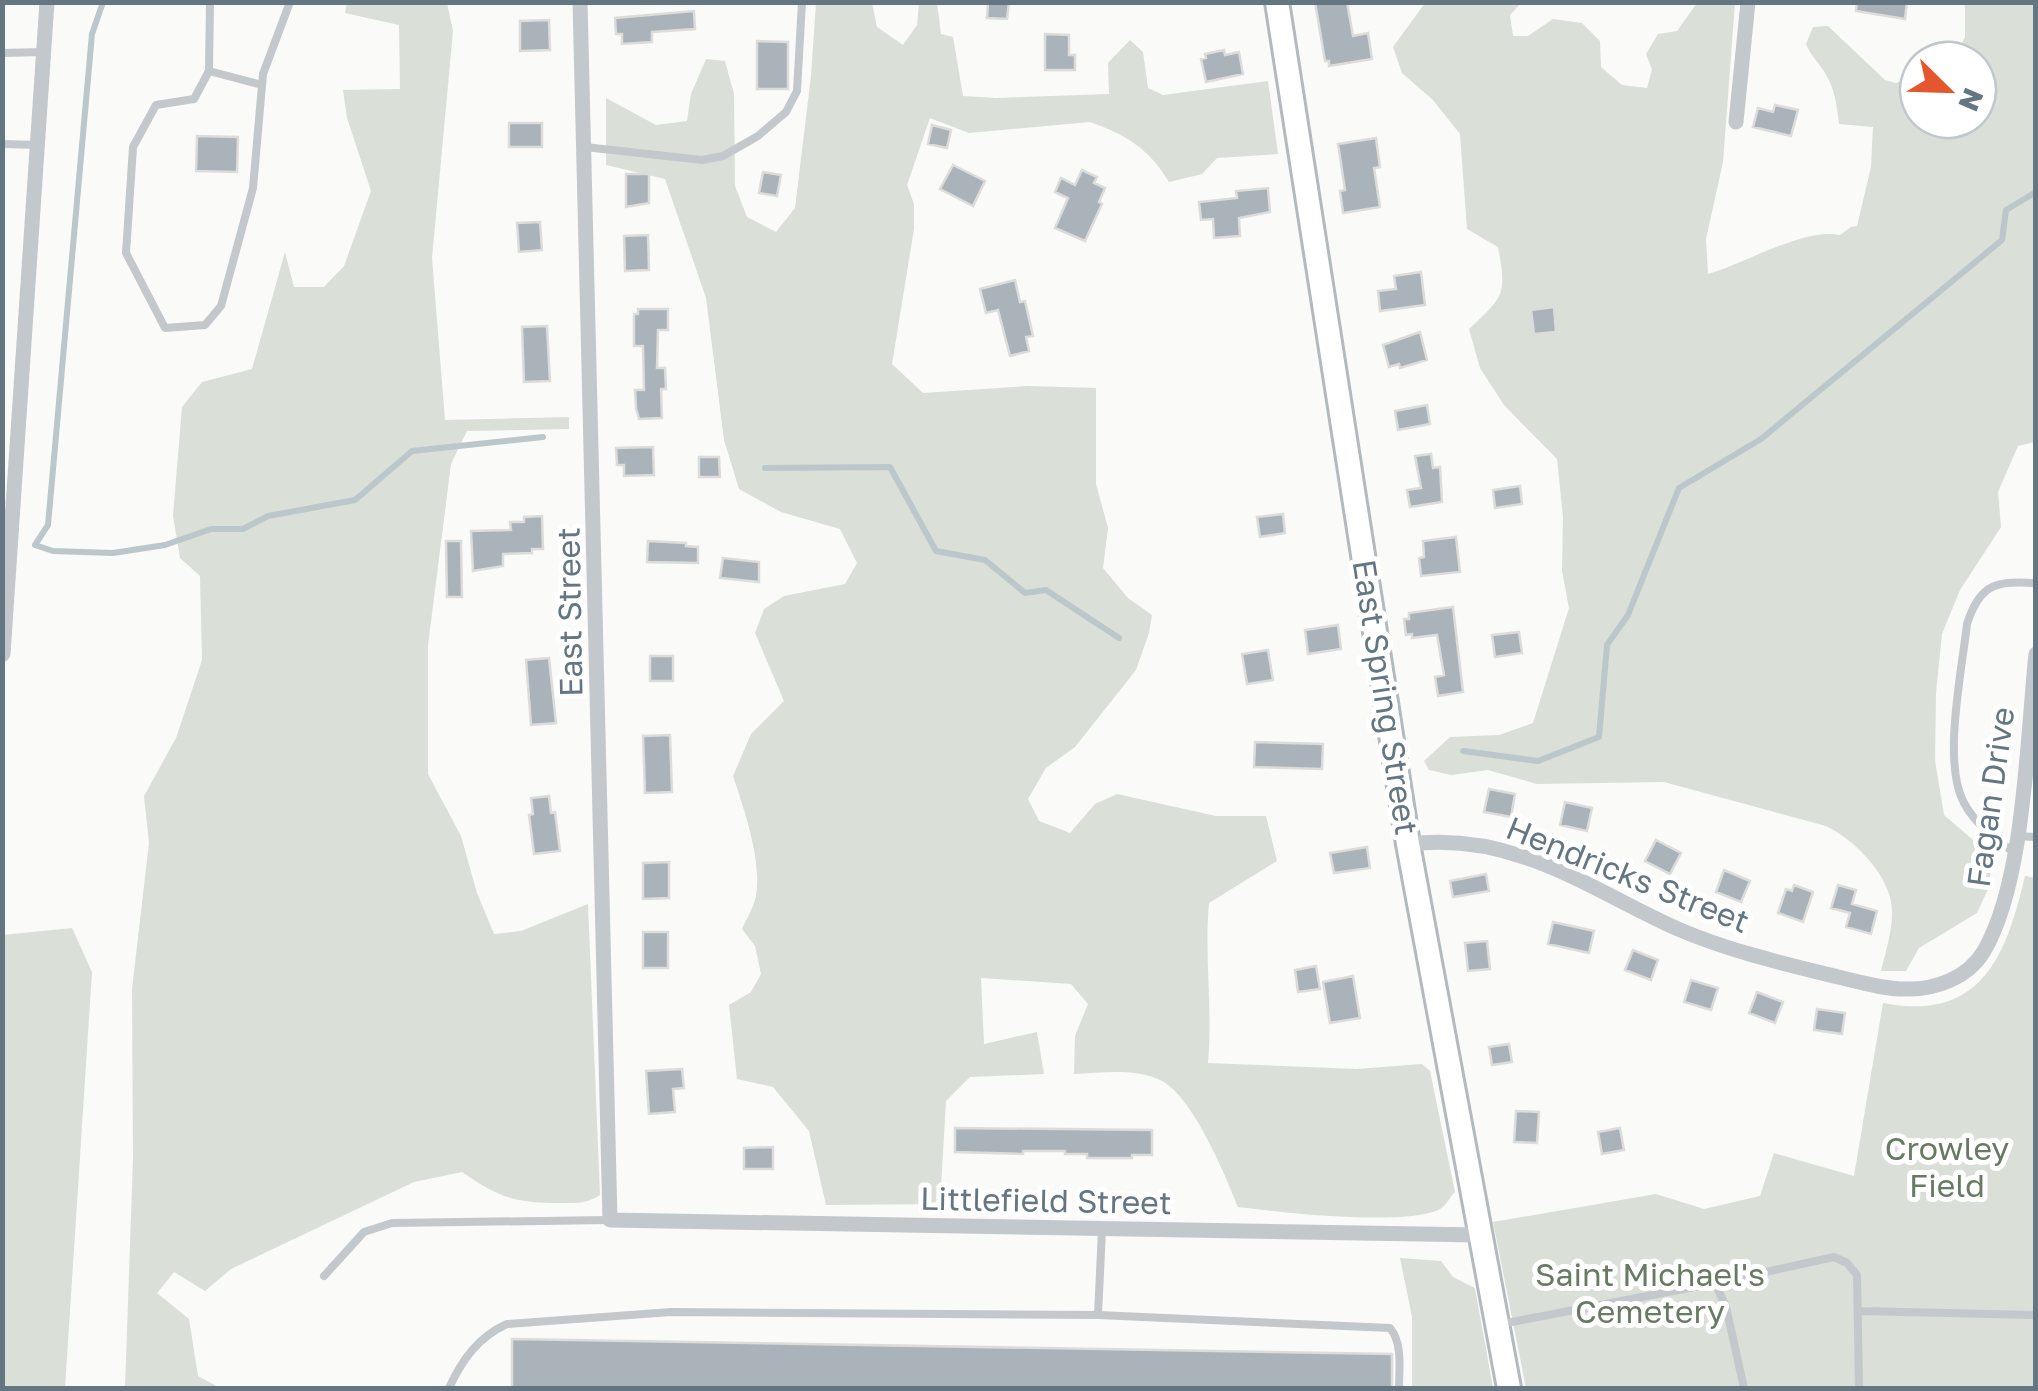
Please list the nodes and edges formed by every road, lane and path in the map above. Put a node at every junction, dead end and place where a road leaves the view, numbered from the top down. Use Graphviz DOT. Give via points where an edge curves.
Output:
graph roads {
  1 [pos="47,2"];
  2 [pos="210,2"];
  3 [pos="290,2"];
  4 [pos="580,2"];
  5 [pos="802,2"];
  6 [pos="1278,2"];
  7 [pos="1748,2"];
  8 [pos="45,52"];
  9 [pos="2,54"];
  10 [pos="209,71"];
  11 [pos="262,85"];
  12 [pos="1736,122"];
  13 [pos="2,144"];
  14 [pos="39,144"];
  15 [pos="585,147"];
  16 [pos="10,435"];
  17 [pos="2036,583"];
  18 [pos="3,654"];
  19 [pos="2036,654"];
  20 [pos="2,671"];
  21 [pos="2030,776"];
  22 [pos="2017,836"];
  23 [pos="2036,838"];
  24 [pos="1408,844"];
  25 [pos="2014,853"];
  26 [pos="1884,987"];
  27 [pos="610,1220"];
  28 [pos="1102,1229"];
  29 [pos="1480,1234"];
  30 [pos="324,1276"];
  31 [pos="1716,1283"];
  32 [pos="1859,1311"];
  33 [pos="1098,1315"];
  34 [pos="2036,1315"];
  35 [pos="1497,1324"];
  36 [pos="450,1388"];
  37 [pos="1398,1388"];
  38 [pos="1508,1388"];
  39 [pos="1744,1388"];
  40 [pos="1858,1388"];
  1 -- 8 [label="street"];
  2 -- 10 [label="lane"];
  3 -- 11 [label="lane"];
  4 -- 15 [label="street, East Street"];
  5 -- 15 [label="lane" via="798,91 758,136 702,160"];
  6 -- 24 [label="main road, East Spring Street"];
  7 -- 12 [label="street"];
  8 -- 9 [label="lane"];
  8 -- 14 [label="street"];
  10 -- 11 [label="lane"];
  10 -- 11 [label="lane" via="194,99 156,105 132,147 126,253 164,328 205,324 221,306 253,188"];
  13 -- 14 [label="lane"];
  14 -- 16 [label="street"];
  15 -- 27 [label="street, East Street"];
  16 -- 18 [label="street"];
  17 -- 25 [label="lane" via="1993,586 1973,605 1954,753 1966,808"];
  18 -- 20 [label="lane"];
  19 -- 21 [label="street, Fagan Drive"];
  21 -- 22 [label="street, Fagan Drive"];
  22 -- 23 [label="lane"];
  22 -- 25 [label="street, Fagan Drive"];
  24 -- 26 [label="street, Hendricks Street" via="1447,841 1516,854 1682,931"];
  24 -- 29 [label="main road, East Spring Street"];
  25 -- 26 [label="street, Fagan Drive" via="1995,926 1969,969 1942,984"];
  27 -- 28 [label="street, Littlefield Street"];
  27 -- 30 [label="lane" via="392,1224 364,1232"];
  28 -- 29 [label="street, Littlefield Street"];
  28 -- 33 [label="lane"];
  29 -- 35 [label="main road, East Spring Street"];
  31 -- 32 [label="lane" via="1834,1257 1857,1275"];
  31 -- 35 [label="lane"];
  31 -- 39 [label="lane"];
  32 -- 34 [label="lane"];
  32 -- 40 [label="lane"];
  33 -- 36 [label="lane" via="671,1312 507,1324 470,1350"];
  33 -- 37 [label="lane" via="1390,1328 1399,1354"];
  35 -- 38 [label="main road, East Spring Street"];
}
